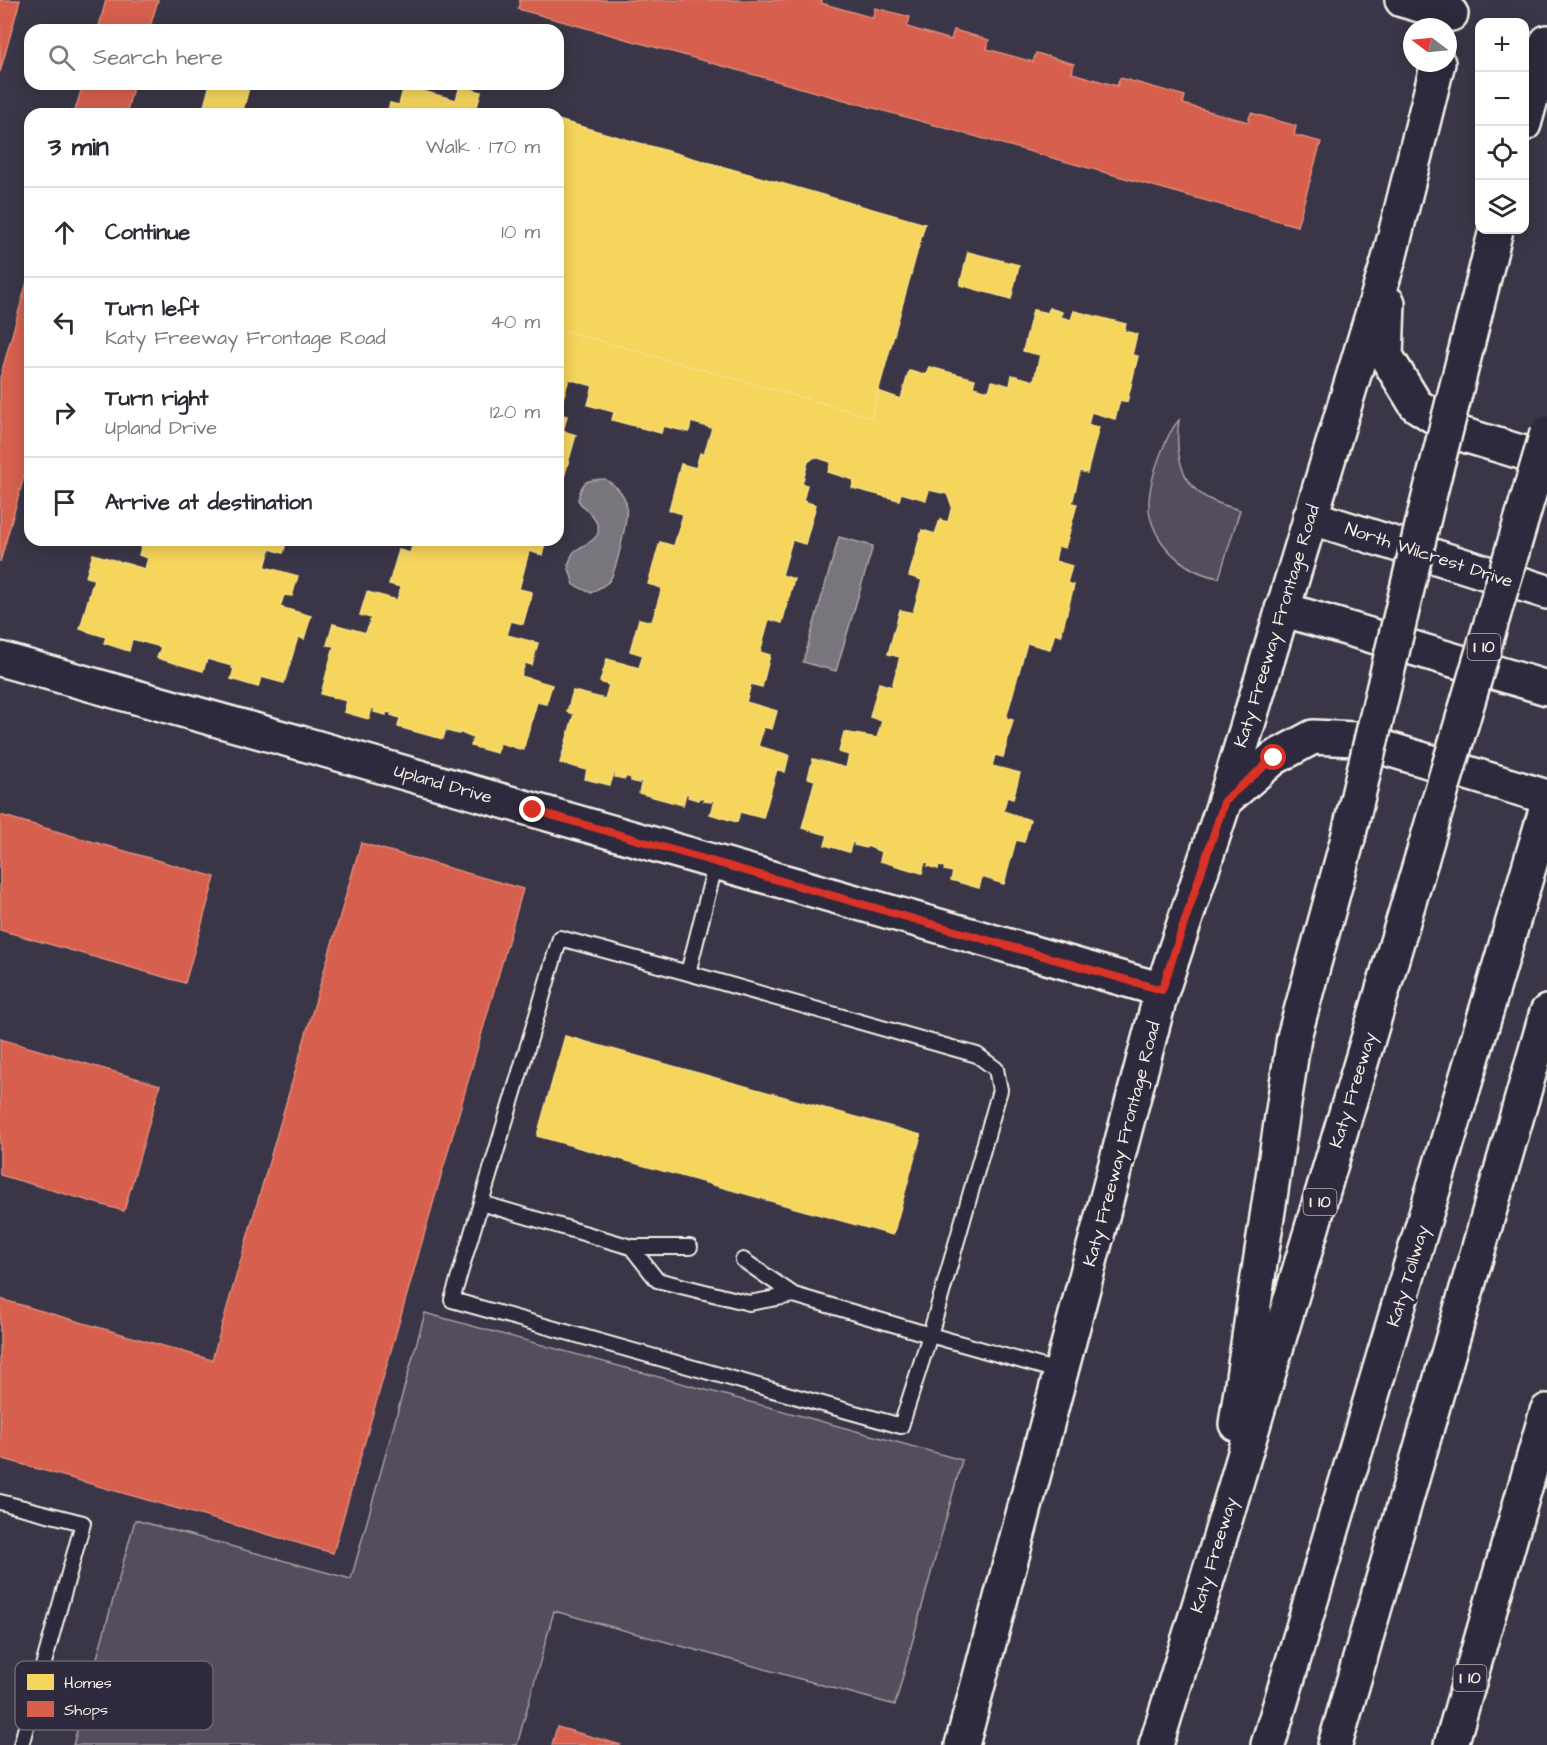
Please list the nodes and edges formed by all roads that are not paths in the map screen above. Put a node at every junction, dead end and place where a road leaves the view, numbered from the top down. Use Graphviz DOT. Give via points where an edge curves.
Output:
graph roads {
  1 [pos="1402,0"];
  2 [pos="1451,14"];
  3 [pos="1547,42"];
  4 [pos="1436,72"];
  5 [pos="1529,106"];
  6 [pos="1495,234"];
  7 [pos="1389,259"];
  8 [pos="1547,433"];
  9 [pos="1547,460"];
  10 [pos="1310,517"];
  11 [pos="1547,592"];
  12 [pos="1282,609"];
  13 [pos="0,659"];
  14 [pos="1547,688"];
  15 [pos="1547,797"];
  16 [pos="1225,800"];
  17 [pos="1547,807"];
  18 [pos="716,862"];
  19 [pos="688,973"];
  20 [pos="1162,990"];
  21 [pos="1547,1012"];
  22 [pos="481,1203"];
  23 [pos="631,1247"];
  24 [pos="690,1247"];
  25 [pos="743,1260"];
  26 [pos="794,1295"];
  27 [pos="930,1335"];
  28 [pos="1061,1372"];
  29 [pos="1547,1411"];
  30 [pos="0,1502"];
  31 [pos="1218,1544"];
  32 [pos="1490,1611"];
  33 [pos="44,1661"];
  34 [pos="25,1730"];
  35 [pos="21,1745"];
  36 [pos="962,1745"];
  37 [pos="1156,1745"];
  38 [pos="1268,1745"];
  39 [pos="1335,1745"];
  40 [pos="1451,1745"];
  41 [pos="1473,1745"];
  1 -- 2 [label="main road"];
  3 -- 5 [label="main road"];
  4 -- 7 [label="main road, Katy Freeway Frontage Road"];
  6 -- 31 [label="main road, bridge" via="1348,838 1294,1037"];
  7 -- 9 [label="main road" via="1386,356 1416,405 1461,434"];
  7 -- 10 [label="main road, Katy Freeway Frontage Road"];
  8 -- 31 [label="main road, Katy Freeway / I 10, bridge"];
  10 -- 11 [label="main road, North Wilcrest Drive"];
  10 -- 12 [label="main road, Katy Freeway Frontage Road"];
  12 -- 14 [label="main road"];
  12 -- 16 [label="main road, Katy Freeway Frontage Road"];
  13 -- 18 [label="main road, Upland Drive"];
  15 -- 16 [label="main road" via="1355,739 1313,737 1274,758"];
  16 -- 20 [label="main road, Katy Freeway Frontage Road"];
  17 -- 38 [label="main road, Katy Tollway"];
  18 -- 19 [label="lane"];
  18 -- 20 [label="main road, Upland Drive"];
  19 -- 22 [label="lane" via="560,938"];
  19 -- 27 [label="lane" via="977,1055 996,1069 1000,1090"];
  20 -- 28 [label="main road, Katy Freeway Frontage Road"];
  21 -- 39 [label="main road"];
  22 -- 23 [label="lane"];
  22 -- 27 [label="lane" via="452,1300 901,1426"];
  23 -- 24 [label="lane"];
  23 -- 26 [label="lane" via="657,1280 749,1303"];
  25 -- 26 [label="lane"];
  26 -- 27 [label="lane"];
  27 -- 28 [label="lane"];
  28 -- 36 [label="main road, Katy Freeway Frontage Road"];
  29 -- 32 [label="main road, I 10"];
  30 -- 33 [label="lane" via="83,1523"];
  31 -- 37 [label="main road, Katy Freeway / I 10"];
  32 -- 40 [label="main road, I 10"];
  32 -- 41 [label="main road"];
  34 -- 35 [label="lane"];
}
